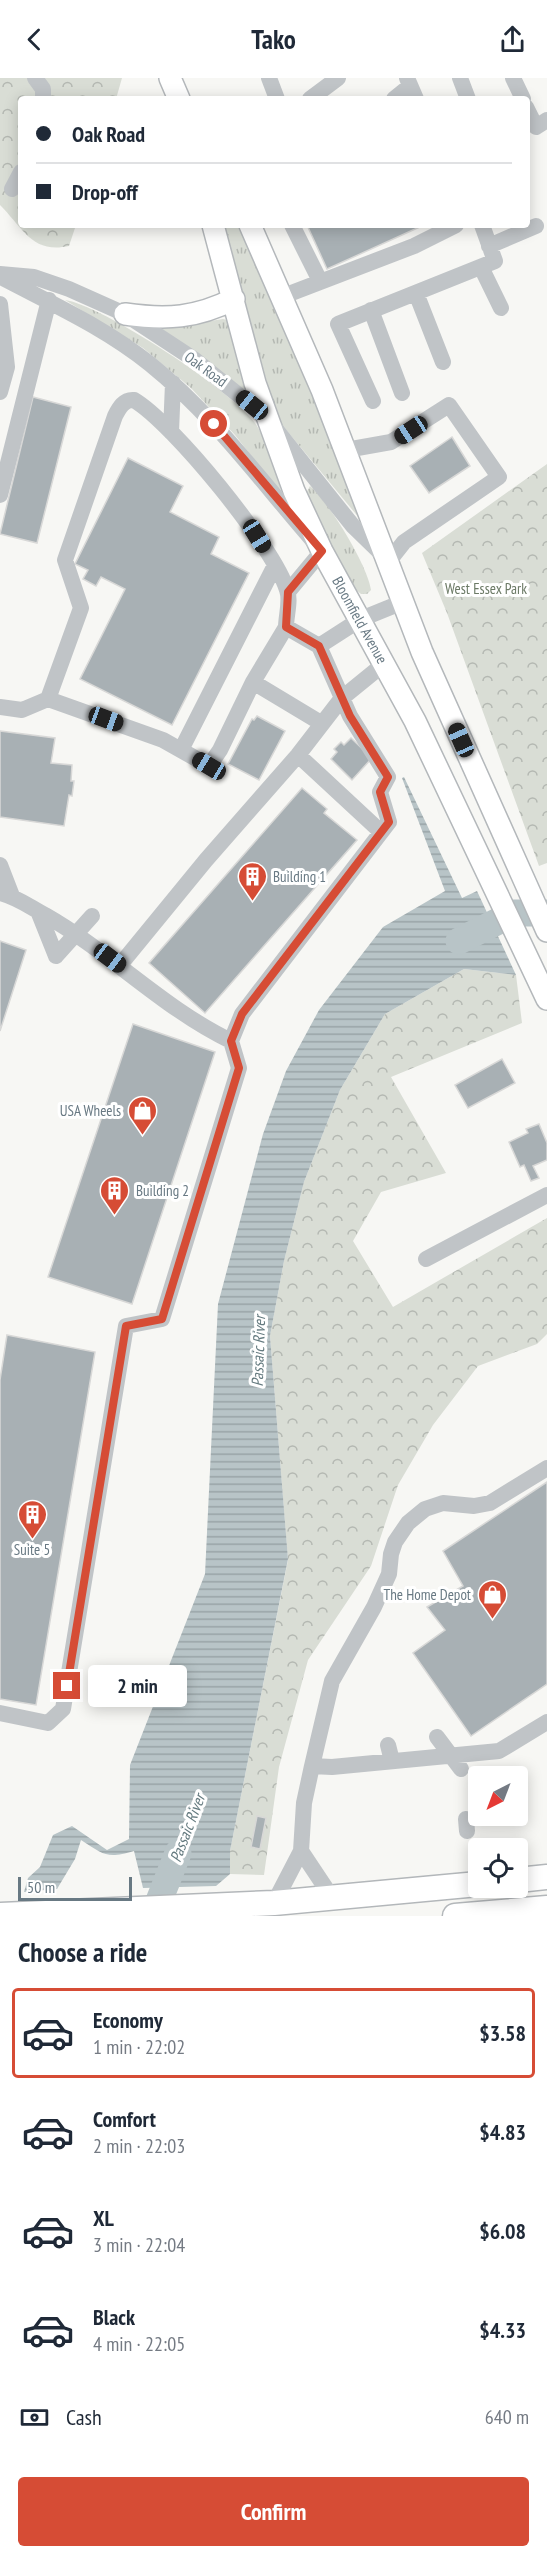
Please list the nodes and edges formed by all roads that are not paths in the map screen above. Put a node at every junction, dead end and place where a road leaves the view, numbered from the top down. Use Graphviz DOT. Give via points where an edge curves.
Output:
graph roads {
  1 [pos="170,78"];
  2 [pos="269,78"];
  3 [pos="338,78"];
  4 [pos="460,78"];
  5 [pos="513,78"];
  6 [pos="178,96"];
  7 [pos="276,96"];
  8 [pos="314,96"];
  9 [pos="467,96"];
  10 [pos="522,96"];
  11 [pos="530,115"];
  12 [pos="547,120"];
  13 [pos="18,178"];
  14 [pos="12,189"];
  15 [pos="536,226"];
  16 [pos="214,228"];
  17 [pos="251,228"];
  18 [pos="294,228"];
  19 [pos="450,228"];
  20 [pos="483,228"];
  21 [pos="489,246"];
  22 [pos="481,267"];
  23 [pos="0,275"];
  24 [pos="320,281"];
  25 [pos="416,292"];
  26 [pos="281,297"];
  27 [pos="234,299"];
  28 [pos="49,300"];
  29 [pos="0,304"];
  30 [pos="501,308"];
  31 [pos="371,310"];
  32 [pos="125,314"];
  33 [pos="3,351"];
  34 [pos="443,362"];
  35 [pos="1,383"];
  36 [pos="173,383"];
  37 [pos="402,393"];
  38 [pos="374,401"];
  39 [pos="266,417"];
  40 [pos="171,432"];
  41 [pos="346,450"];
  42 [pos="0,495"];
  43 [pos="322,551"];
  44 [pos="389,561"];
  45 [pos="275,565"];
  46 [pos="288,592"];
  47 [pos="403,602"];
  48 [pos="361,619"];
  49 [pos="286,627"];
  50 [pos="319,646"];
  51 [pos="385,663"];
  52 [pos="253,682"];
  53 [pos="342,698"];
  54 [pos="48,699"];
  55 [pos="0,707"];
  56 [pos="321,723"];
  57 [pos="181,750"];
  58 [pos="298,755"];
  59 [pos="381,832"];
  60 [pos="0,865"];
  61 [pos="6,894"];
  62 [pos="38,911"];
  63 [pos="92,916"];
  64 [pos="547,931"];
  65 [pos="76,933"];
  66 [pos="120,965"];
  67 [pos="547,999"];
  68 [pos="231,1041"];
  69 [pos="547,1195"];
  70 [pos="426,1259"];
  71 [pos="547,1468"];
  72 [pos="0,1713"];
  73 [pos="547,1722"];
  74 [pos="437,1737"];
  75 [pos="456,1763"];
  76 [pos="312,1766"];
  77 [pos="301,1851"];
  78 [pos="547,1877"];
  79 [pos="528,1879"];
  80 [pos="468,1885"];
  81 [pos="333,1899"];
  82 [pos="274,1903"];
  83 [pos="547,1908"];
  84 [pos="9,1915"];
  85 [pos="455,1916"];
  1 -- 6 [label="main road"];
  2 -- 7 [label="street"];
  3 -- 8 [label="street"];
  4 -- 9 [label="street"];
  5 -- 10 [label="street"];
  11 -- 12 [label="street" via="536,127"];
  13 -- 14 [label="street"];
  15 -- 21 [label="street"];
  16 -- 27 [label="main road, Bloomfield Avenue"];
  17 -- 26 [label="main road"];
  18 -- 24 [label="street"];
  19 -- 24 [label="street" via="414,246"];
  20 -- 21 [label="street"];
  21 -- 22 [label="street" via="495,261"];
  22 -- 25 [label="street"];
  22 -- 30 [label="street"];
  23 -- 28 [label="street, Oak Road"];
  23 -- 32 [label="street, Oak Road" via="34,277"];
  24 -- 26 [label="street"];
  25 -- 31 [label="street"];
  25 -- 34 [label="street"];
  26 -- 41 [label="main road"];
  27 -- 32 [label="main road" via="192,316 155,318"];
  27 -- 39 [label="main road, Bloomfield Avenue"];
  28 -- 36 [label="street, Oak Road" via="96,326"];
  28 -- 42 [label="street"];
  29 -- 33 [label="street"];
  31 -- 37 [label="street"];
  31 -- 38 [label="street" via="338,324"];
  32 -- 39 [label="street, Oak Road" via="195,360"];
  33 -- 35 [label="street" via="6,367"];
  36 -- 40 [label="street"];
  36 -- 43 [label="street, Oak Road" via="214,424"];
  39 -- 43 [label="main road, Bloomfield Avenue"];
  39 -- 44 [label="street, Oak Road" via="353,526"];
  40 -- 45 [label="street" via="257,536"];
  40 -- 54 [label="street" via="134,400 122,404 115,416 65,561 81,608"];
  41 -- 44 [label="main road"];
  41 -- 44 [label="street" via="391,442 449,405 499,477 404,542"];
  43 -- 46 [label="street"];
  43 -- 48 [label="main road, Bloomfield Avenue"];
  44 -- 47 [label="main road"];
  45 -- 46 [label="street"];
  45 -- 57 [label="street"];
  46 -- 49 [label="street"];
  47 -- 48 [label="street"];
  47 -- 64 [label="main road"];
  48 -- 50 [label="street"];
  48 -- 51 [label="main road, Bloomfield Avenue"];
  49 -- 50 [label="street"];
  49 -- 52 [label="street"];
  50 -- 53 [label="street"];
  51 -- 53 [label="street"];
  51 -- 67 [label="main road, Bloomfield Avenue"];
  52 -- 56 [label="street"];
  52 -- 57 [label="street" via="209,766"];
  53 -- 56 [label="street"];
  53 -- 59 [label="street" via="388,777 380,792 389,822"];
  54 -- 55 [label="street" via="22,710"];
  54 -- 57 [label="street"];
  56 -- 58 [label="street"];
  58 -- 59 [label="street"];
  58 -- 66 [label="street"];
  59 -- 68 [label="street" via="242,1014"];
  60 -- 61 [label="street"];
  61 -- 62 [label="street"];
  62 -- 65 [label="street"];
  62 -- 65 [label="street" via="56,956"];
  63 -- 65 [label="street"];
  65 -- 66 [label="street"];
  66 -- 68 [label="street" via="206,1029"];
  68 -- 72 [label="street" via="239,1068 162,1319 126,1326 63,1709 48,1723"];
  69 -- 70 [label="street"];
  71 -- 76 [label="street" via="500,1499 474,1506 443,1503 425,1509 408,1523 395,1542 389,1574 366,1635 341,1677 316,1743"];
  73 -- 75 [label="street" via="500,1751"];
  74 -- 75 [label="street"];
  75 -- 76 [label="street" via="390,1753 332,1767"];
  76 -- 77 [label="street" via="304,1803"];
  77 -- 81 [label="street"];
  77 -- 82 [label="street"];
  78 -- 79 [label="highway"];
  80 -- 81 [label="highway"];
  81 -- 82 [label="highway"];
  82 -- 84 [label="highway"];
  83 -- 85 [label="highway"];
}
